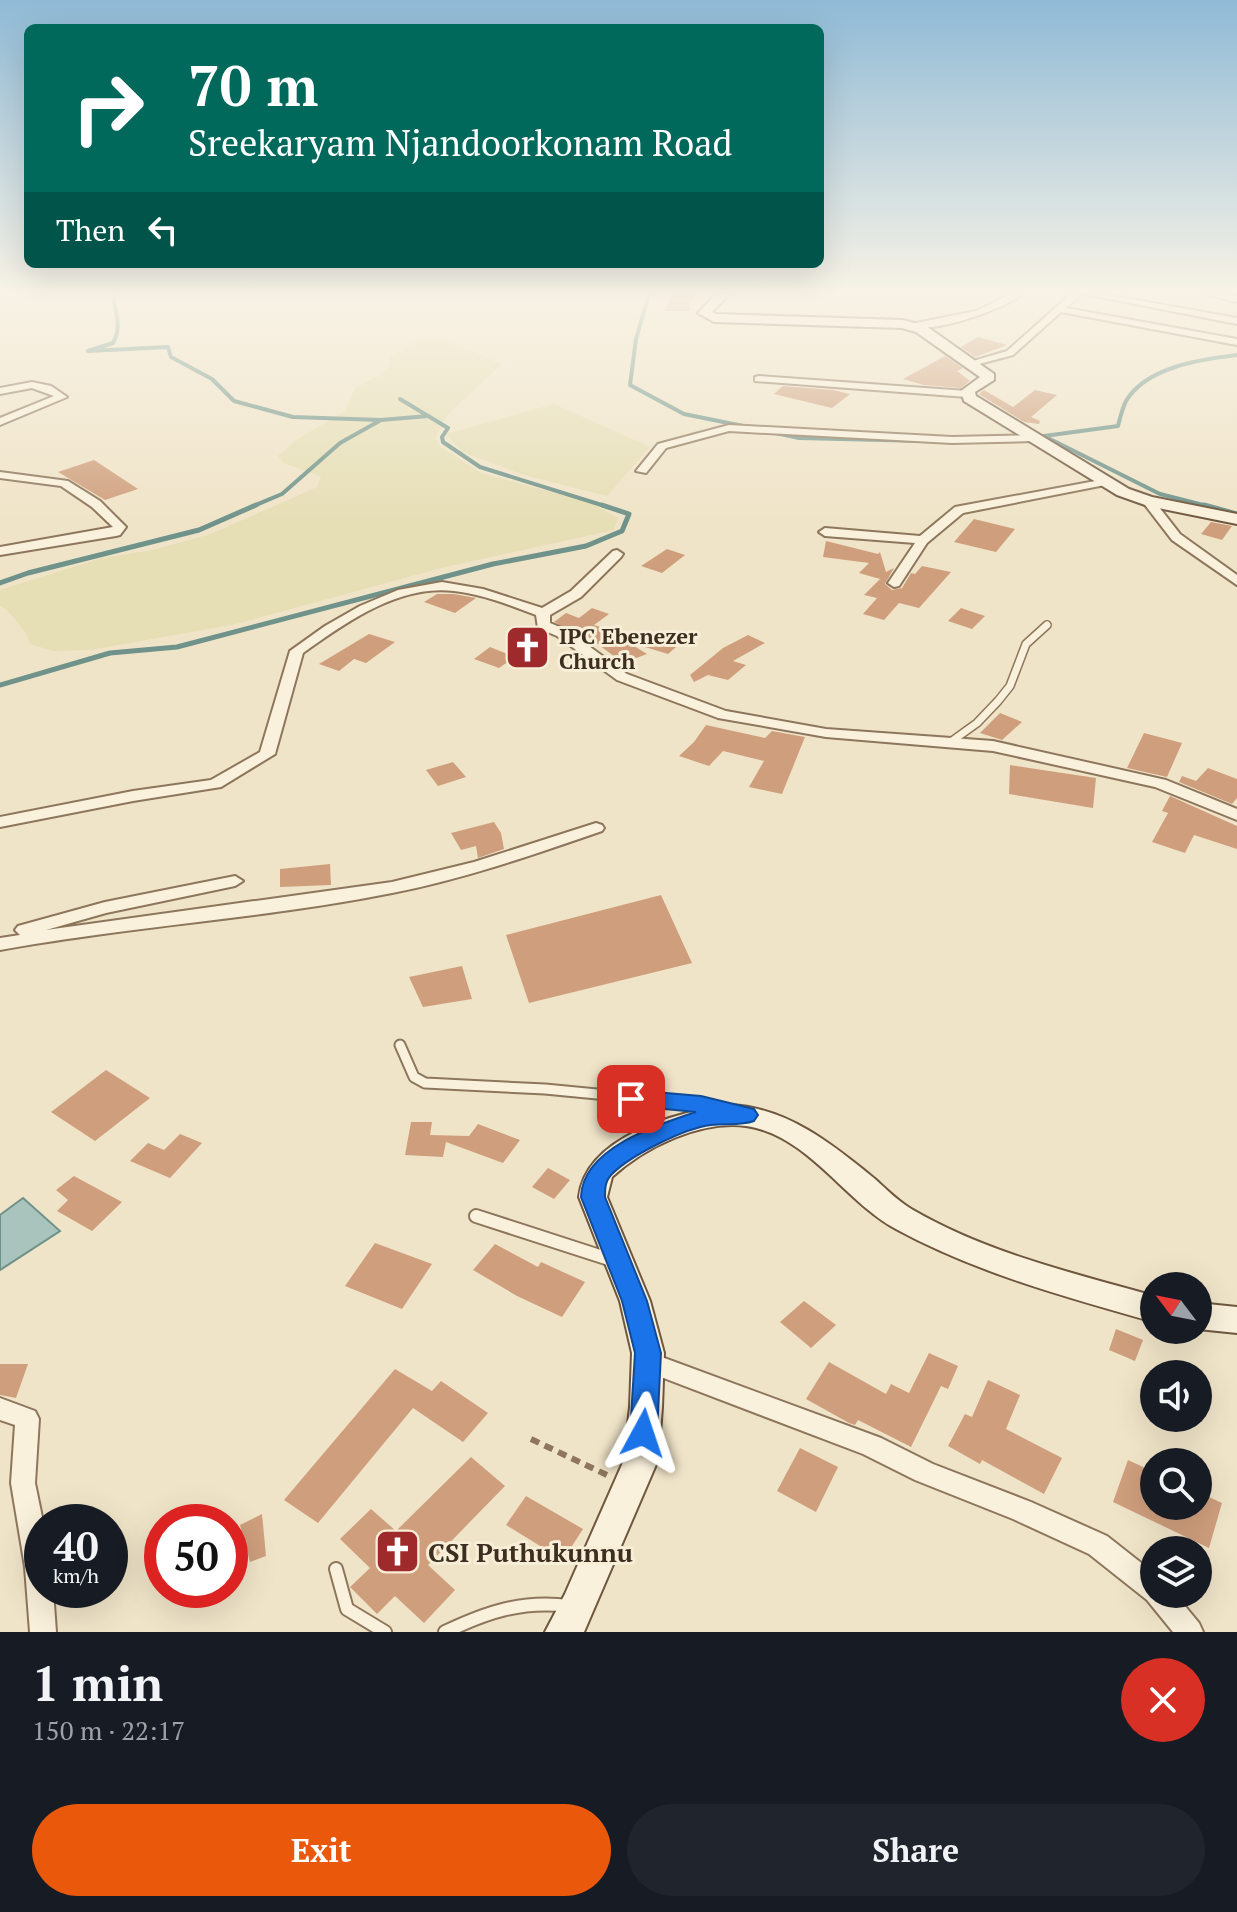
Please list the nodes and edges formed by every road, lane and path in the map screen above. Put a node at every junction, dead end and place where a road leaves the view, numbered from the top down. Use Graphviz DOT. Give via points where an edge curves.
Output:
graph roads {
  1 [pos="978,370"];
  2 [pos="759,379"];
  3 [pos="0,391"];
  4 [pos="967,394"];
  5 [pos="0,422"];
  6 [pos="1034,438"];
  7 [pos="642,471"];
  8 [pos="0,475"];
  9 [pos="1106,482"];
  10 [pos="1148,501"];
  11 [pos="1237,519"];
  12 [pos="825,532"];
  13 [pos="923,540"];
  14 [pos="0,551"];
  15 [pos="617,554"];
  16 [pos="1237,581"];
  17 [pos="894,583"];
  18 [pos="543,613"];
  19 [pos="1047,625"];
  20 [pos="952,741"];
  21 [pos="1237,815"];
  22 [pos="0,822"];
  23 [pos="596,828"];
  24 [pos="235,881"];
  25 [pos="0,941"];
  26 [pos="400,1045"];
  27 [pos="746,1115"];
  28 [pos="476,1216"];
  29 [pos="620,1263"];
  30 [pos="1140,1305"];
  31 [pos="1212,1317"];
  32 [pos="1237,1320"];
  33 [pos="648,1362"];
  34 [pos="0,1409"];
  35 [pos="531,1439"];
  36 [pos="629,1487"];
  37 [pos="336,1569"];
  38 [pos="1140,1579"];
  39 [pos="1170,1608"];
  40 [pos="571,1620"];
  41 [pos="43,1632"];
  42 [pos="385,1632"];
  43 [pos="445,1632"];
  44 [pos="1190,1632"];
  1 -- 4 [label="street" via="989,377"];
  2 -- 4 [label="street"];
  3 -- 5 [label="street" via="21,383 47,386 62,397"];
  4 -- 6 [label="street"];
  6 -- 7 [label="street" via="952,440 729,428 662,446"];
  6 -- 9 [label="street"];
  8 -- 14 [label="street" via="64,483 120,527 116,532"];
  9 -- 10 [label="street"];
  9 -- 13 [label="street" via="959,510"];
  10 -- 11 [label="street"];
  10 -- 16 [label="street" via="1176,537"];
  12 -- 13 [label="street"];
  13 -- 17 [label="street"];
  15 -- 18 [label="street" via="576,594"];
  18 -- 20 [label="street" via="543,625 622,677 723,715 826,733"];
  18 -- 22 [label="street" via="443,586 384,601 297,651 267,754 215,784"];
  19 -- 20 [label="lane" via="1026,644 1010,686 998,701"];
  20 -- 21 [label="street" via="1160,783"];
  23 -- 25 [label="street" via="365,893"];
  24 -- 25 [label="street" via="105,908"];
  26 -- 27 [label="lane" via="414,1077 425,1083 701,1104"];
  27 -- 29 [label="street" via="709,1116 675,1127 603,1168 593,1197"];
  27 -- 30 [label="street" via="790,1132 901,1218 1029,1274"];
  28 -- 29 [label="lane"];
  29 -- 33 [label="street" via="635,1301"];
  31 -- 32 [label="street"];
  33 -- 36 [label="street" via="641,1460"];
  33 -- 38 [label="street" via="872,1446 1022,1510 1098,1545"];
  34 -- 41 [label="street" via="27,1419 23,1483"];
  35 -- 36 [label="path"];
  36 -- 40 [label="street"];
  37 -- 42 [label="lane" via="347,1609"];
  39 -- 44 [label="street"];
  40 -- 43 [label="lane" via="538,1601 512,1604"];
}
